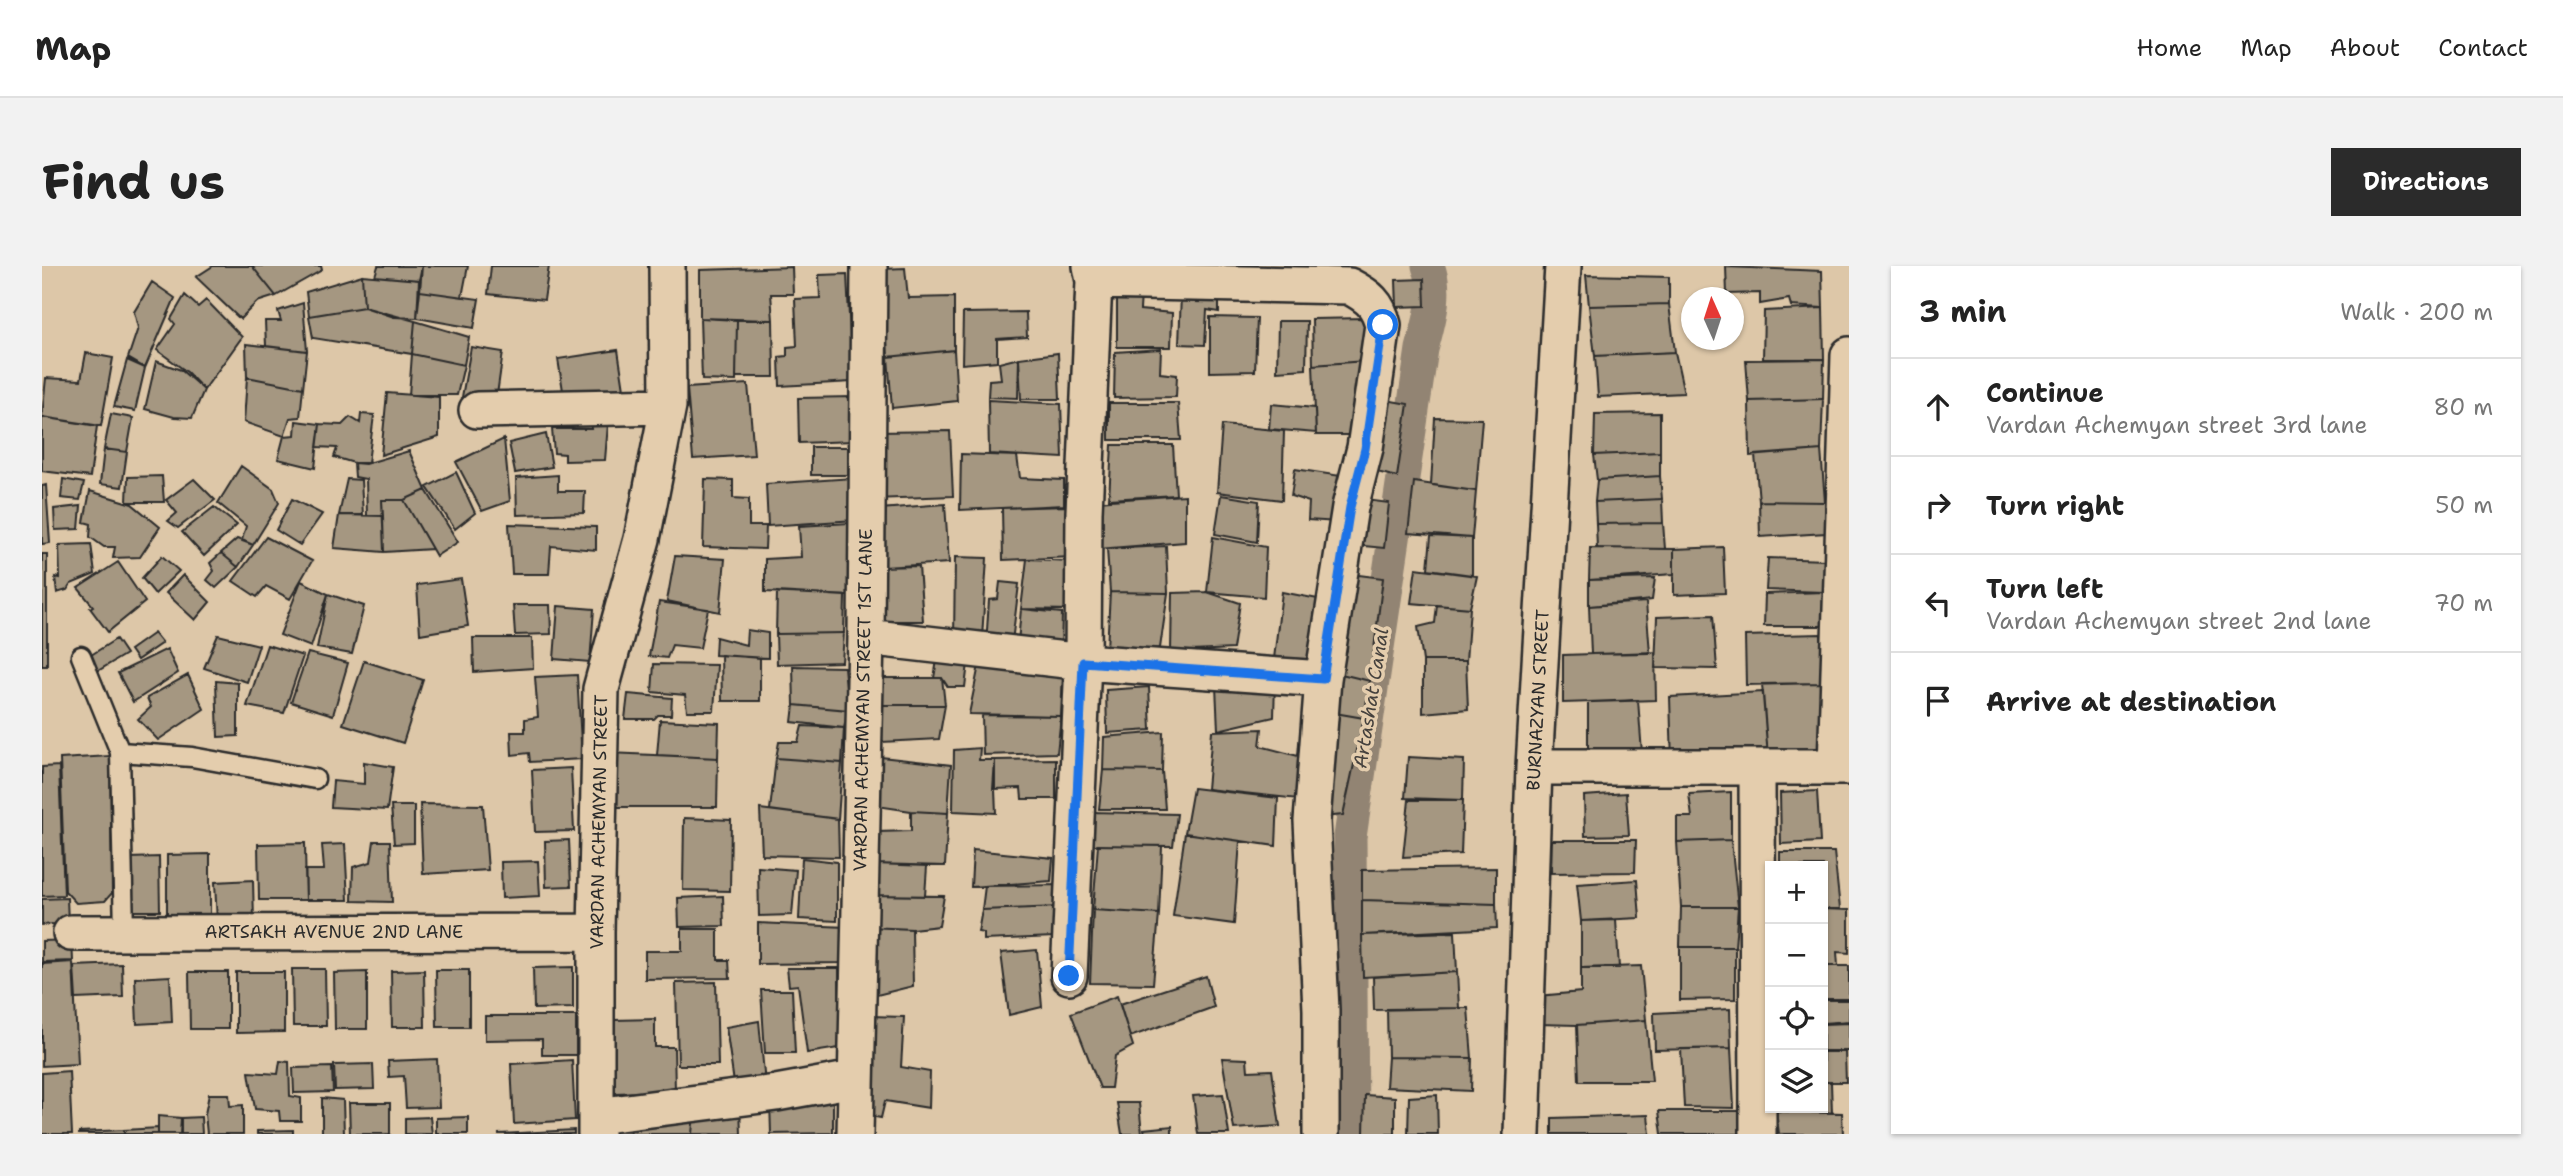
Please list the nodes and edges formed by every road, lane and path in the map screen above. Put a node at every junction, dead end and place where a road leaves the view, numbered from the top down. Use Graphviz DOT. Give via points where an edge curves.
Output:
graph roads {
  1 [pos="667,266"];
  2 [pos="869,266"];
  3 [pos="1563,266"];
  4 [pos="1093,273"];
  5 [pos="1849,355"];
  6 [pos="668,406"];
  7 [pos="477,410"];
  8 [pos="866,637"];
  9 [pos="81,656"];
  10 [pos="1083,662"];
  11 [pos="1323,679"];
  12 [pos="120,752"];
  13 [pos="1842,766"];
  14 [pos="1534,767"];
  15 [pos="1757,767"];
  16 [pos="315,779"];
  17 [pos="124,932"];
  18 [pos="596,932"];
  19 [pos="71,933"];
  20 [pos="1069,976"];
  21 [pos="854,1079"];
  22 [pos="596,1125"];
  23 [pos="855,1134"];
  24 [pos="1321,1134"];
  25 [pos="1522,1134"];
  26 [pos="1758,1134"];
  1 -- 6 [label="street, VARDAN ACHEMYAN STREET"];
  2 -- 8 [label="street, VARDAN ACHEMYAN STREET 1ST LANE"];
  3 -- 14 [label="street, BURNAZYAN STREET"];
  4 -- 10 [label="street"];
  4 -- 11 [label="street" via="1349,286 1380,310 1383,325 1365,449 1350,507"];
  5 -- 13 [label="street"];
  6 -- 7 [label="street"];
  6 -- 18 [label="street, VARDAN ACHEMYAN STREET" via="642,539 601,689"];
  8 -- 10 [label="street"];
  8 -- 21 [label="street, VARDAN ACHEMYAN STREET 1ST LANE"];
  9 -- 12 [label="lane"];
  10 -- 11 [label="street"];
  10 -- 20 [label="street"];
  11 -- 24 [label="street" via="1312,821 1321,1010"];
  12 -- 16 [label="lane" via="192,757"];
  12 -- 17 [label="lane"];
  13 -- 15 [label="street"];
  14 -- 15 [label="street"];
  14 -- 25 [label="street, BURNAZYAN STREET"];
  15 -- 26 [label="street"];
  17 -- 18 [label="street, ARTSAKH AVENUE 2ND LANE"];
  17 -- 19 [label="street, ARTSAKH AVENUE 2ND LANE"];
  18 -- 22 [label="street, VARDAN ACHEMYAN STREET"];
  21 -- 22 [label="street"];
  21 -- 23 [label="street, VARDAN ACHEMYAN STREET 1ST LANE"];
}
